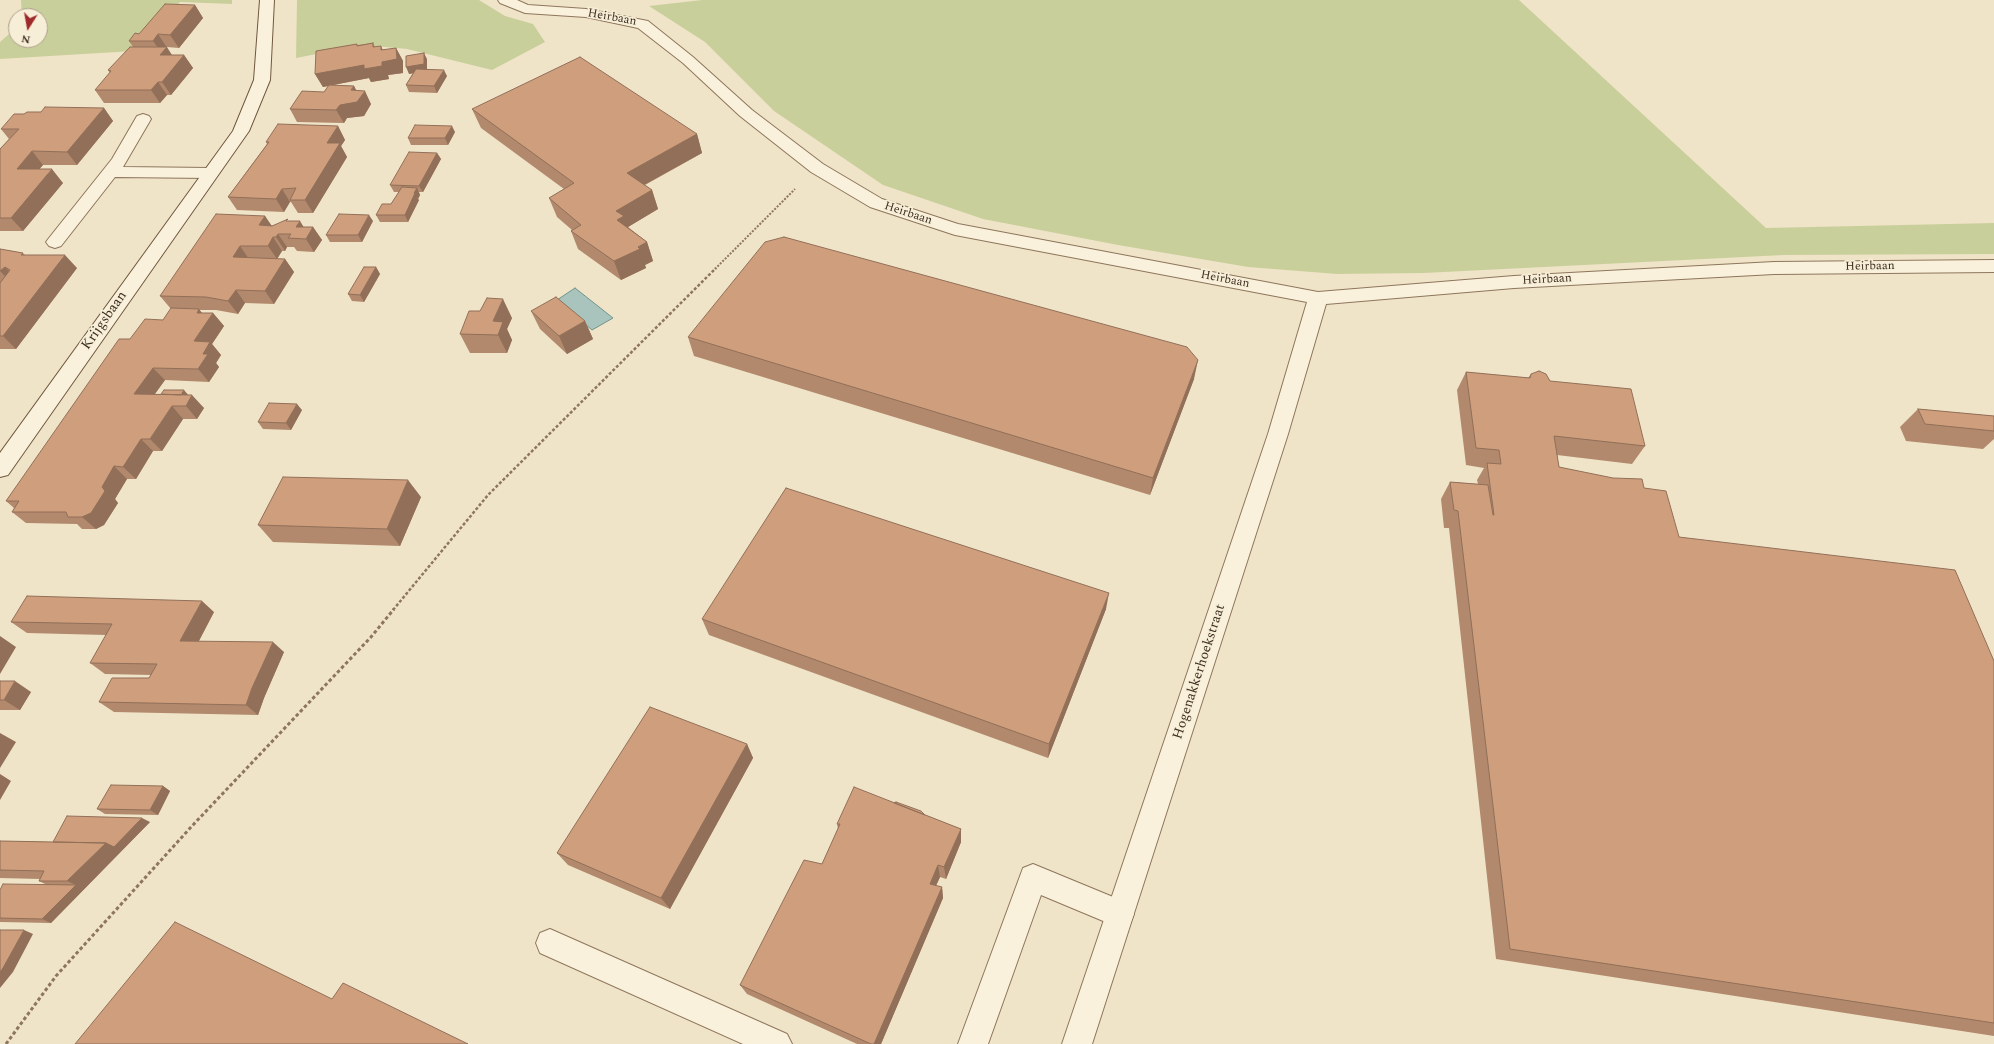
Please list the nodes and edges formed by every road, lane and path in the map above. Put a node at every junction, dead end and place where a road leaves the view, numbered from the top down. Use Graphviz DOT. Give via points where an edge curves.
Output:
graph roads {
  1 [pos="267,0"];
  2 [pos="505,0"];
  3 [pos="143,119"];
  4 [pos="817,168"];
  5 [pos="110,172"];
  6 [pos="210,173"];
  7 [pos="55,242"];
  8 [pos="1994,266"];
  9 [pos="1318,298"];
  10 [pos="0,469"];
  11 [pos="1120,914"];
  12 [pos="550,943"];
  13 [pos="6,1044"];
  14 [pos="777,1044"];
  15 [pos="973,1044"];
  16 [pos="1077,1044"];
  1 -- 6 [label="street, Krijgsbaan" via="262,80 241,131"];
  2 -- 4 [label="street, Heirbaan" via="525,9 586,13 643,24 688,60 746,113"];
  3 -- 5 [label="street"];
  4 -- 9 [label="street, Heirbaan" via="876,203 955,229"];
  4 -- 13 [label="path" via="488,495 371,637 192,826 56,976"];
  5 -- 6 [label="street"];
  5 -- 7 [label="street"];
  6 -- 10 [label="street, Krijgsbaan"];
  8 -- 9 [label="street, Heirbaan" via="1774,268 1514,282"];
  9 -- 11 [label="street, Hogenakkerhoekstraat" via="1278,434"];
  11 -- 15 [label="street" via="1033,878"];
  11 -- 16 [label="street, Hogenakkerhoekstraat"];
  12 -- 14 [label="street"];
}
